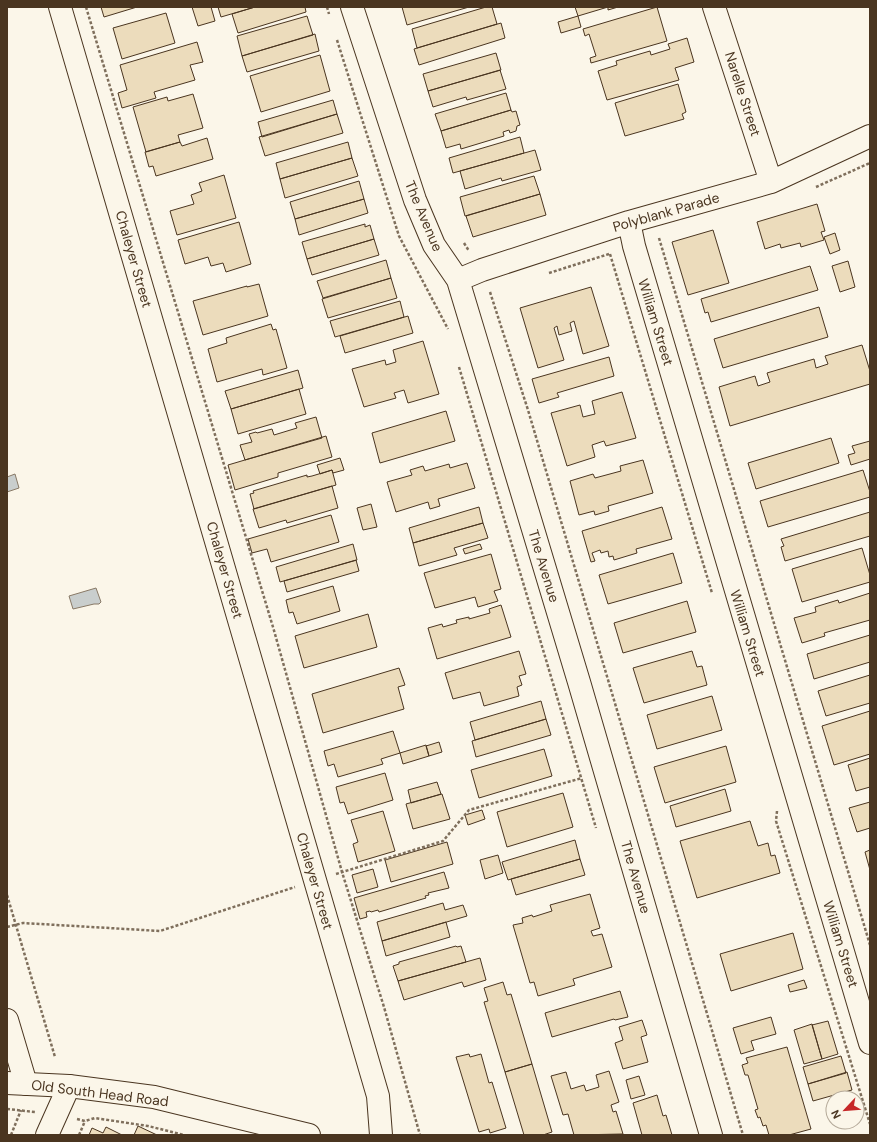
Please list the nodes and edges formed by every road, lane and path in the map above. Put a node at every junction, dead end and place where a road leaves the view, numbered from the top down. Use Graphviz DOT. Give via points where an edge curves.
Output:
graph roads {
  1 [pos="60,7"];
  2 [pos="86,7"];
  3 [pos="327,7"];
  4 [pos="352,7"];
  5 [pos="714,7"];
  6 [pos="330,14"];
  7 [pos="336,36"];
  8 [pos="870,136"];
  9 [pos="771,182"];
  10 [pos="629,222"];
  11 [pos="659,238"];
  12 [pos="610,254"];
  13 [pos="458,280"];
  14 [pos="490,292"];
  15 [pos="450,336"];
  16 [pos="459,366"];
  17 [pos="713,597"];
  18 [pos="775,803"];
  19 [pos="597,831"];
  20 [pos="7,895"];
  21 [pos="870,945"];
  22 [pos="7,1020"];
  23 [pos="870,1043"];
  24 [pos="55,1057"];
  25 [pos="16,1083"];
  26 [pos="69,1086"];
  27 [pos="7,1109"];
  28 [pos="21,1110"];
  29 [pos="30,1111"];
  30 [pos="78,1120"];
  31 [pos="85,1121"];
  32 [pos="870,1124"];
  33 [pos="11,1135"];
  34 [pos="47,1135"];
  35 [pos="78,1135"];
  36 [pos="184,1135"];
  37 [pos="309,1135"];
  38 [pos="382,1135"];
  39 [pos="420,1135"];
  40 [pos="711,1135"];
  41 [pos="743,1135"];
  1 -- 38 [label="street, Chaleyer Street" via="378,1096"];
  2 -- 39 [label="path" via="273,627"];
  3 -- 6 [label="path"];
  4 -- 13 [label="street, The Avenue" via="415,200 434,245"];
  5 -- 9 [label="street, Narelle Street"];
  7 -- 15 [label="path" via="398,236"];
  8 -- 9 [label="street, Polyblank Parade"];
  9 -- 10 [label="street, Polyblank Parade"];
  10 -- 13 [label="street, Polyblank Parade"];
  10 -- 23 [label="street, William Street"];
  11 -- 21 [label="path"];
  12 -- 17 [label="path"];
  13 -- 40 [label="street, The Avenue"];
  14 -- 41 [label="path" via="528,410"];
  16 -- 19 [label="path"];
  18 -- 32 [label="path" via="776,821"];
  20 -- 24 [label="path"];
  22 -- 25 [label="street"];
  25 -- 26 [label="street, Old South Head Road"];
  26 -- 34 [label="street"];
  26 -- 37 [label="street, Old South Head Road" via="154,1097"];
  27 -- 28 [label="path"];
  28 -- 29 [label="path"];
  28 -- 33 [label="path"];
  30 -- 31 [label="path"];
  31 -- 35 [label="path"];
  31 -- 36 [label="path" via="95,1118 148,1126"];
}
